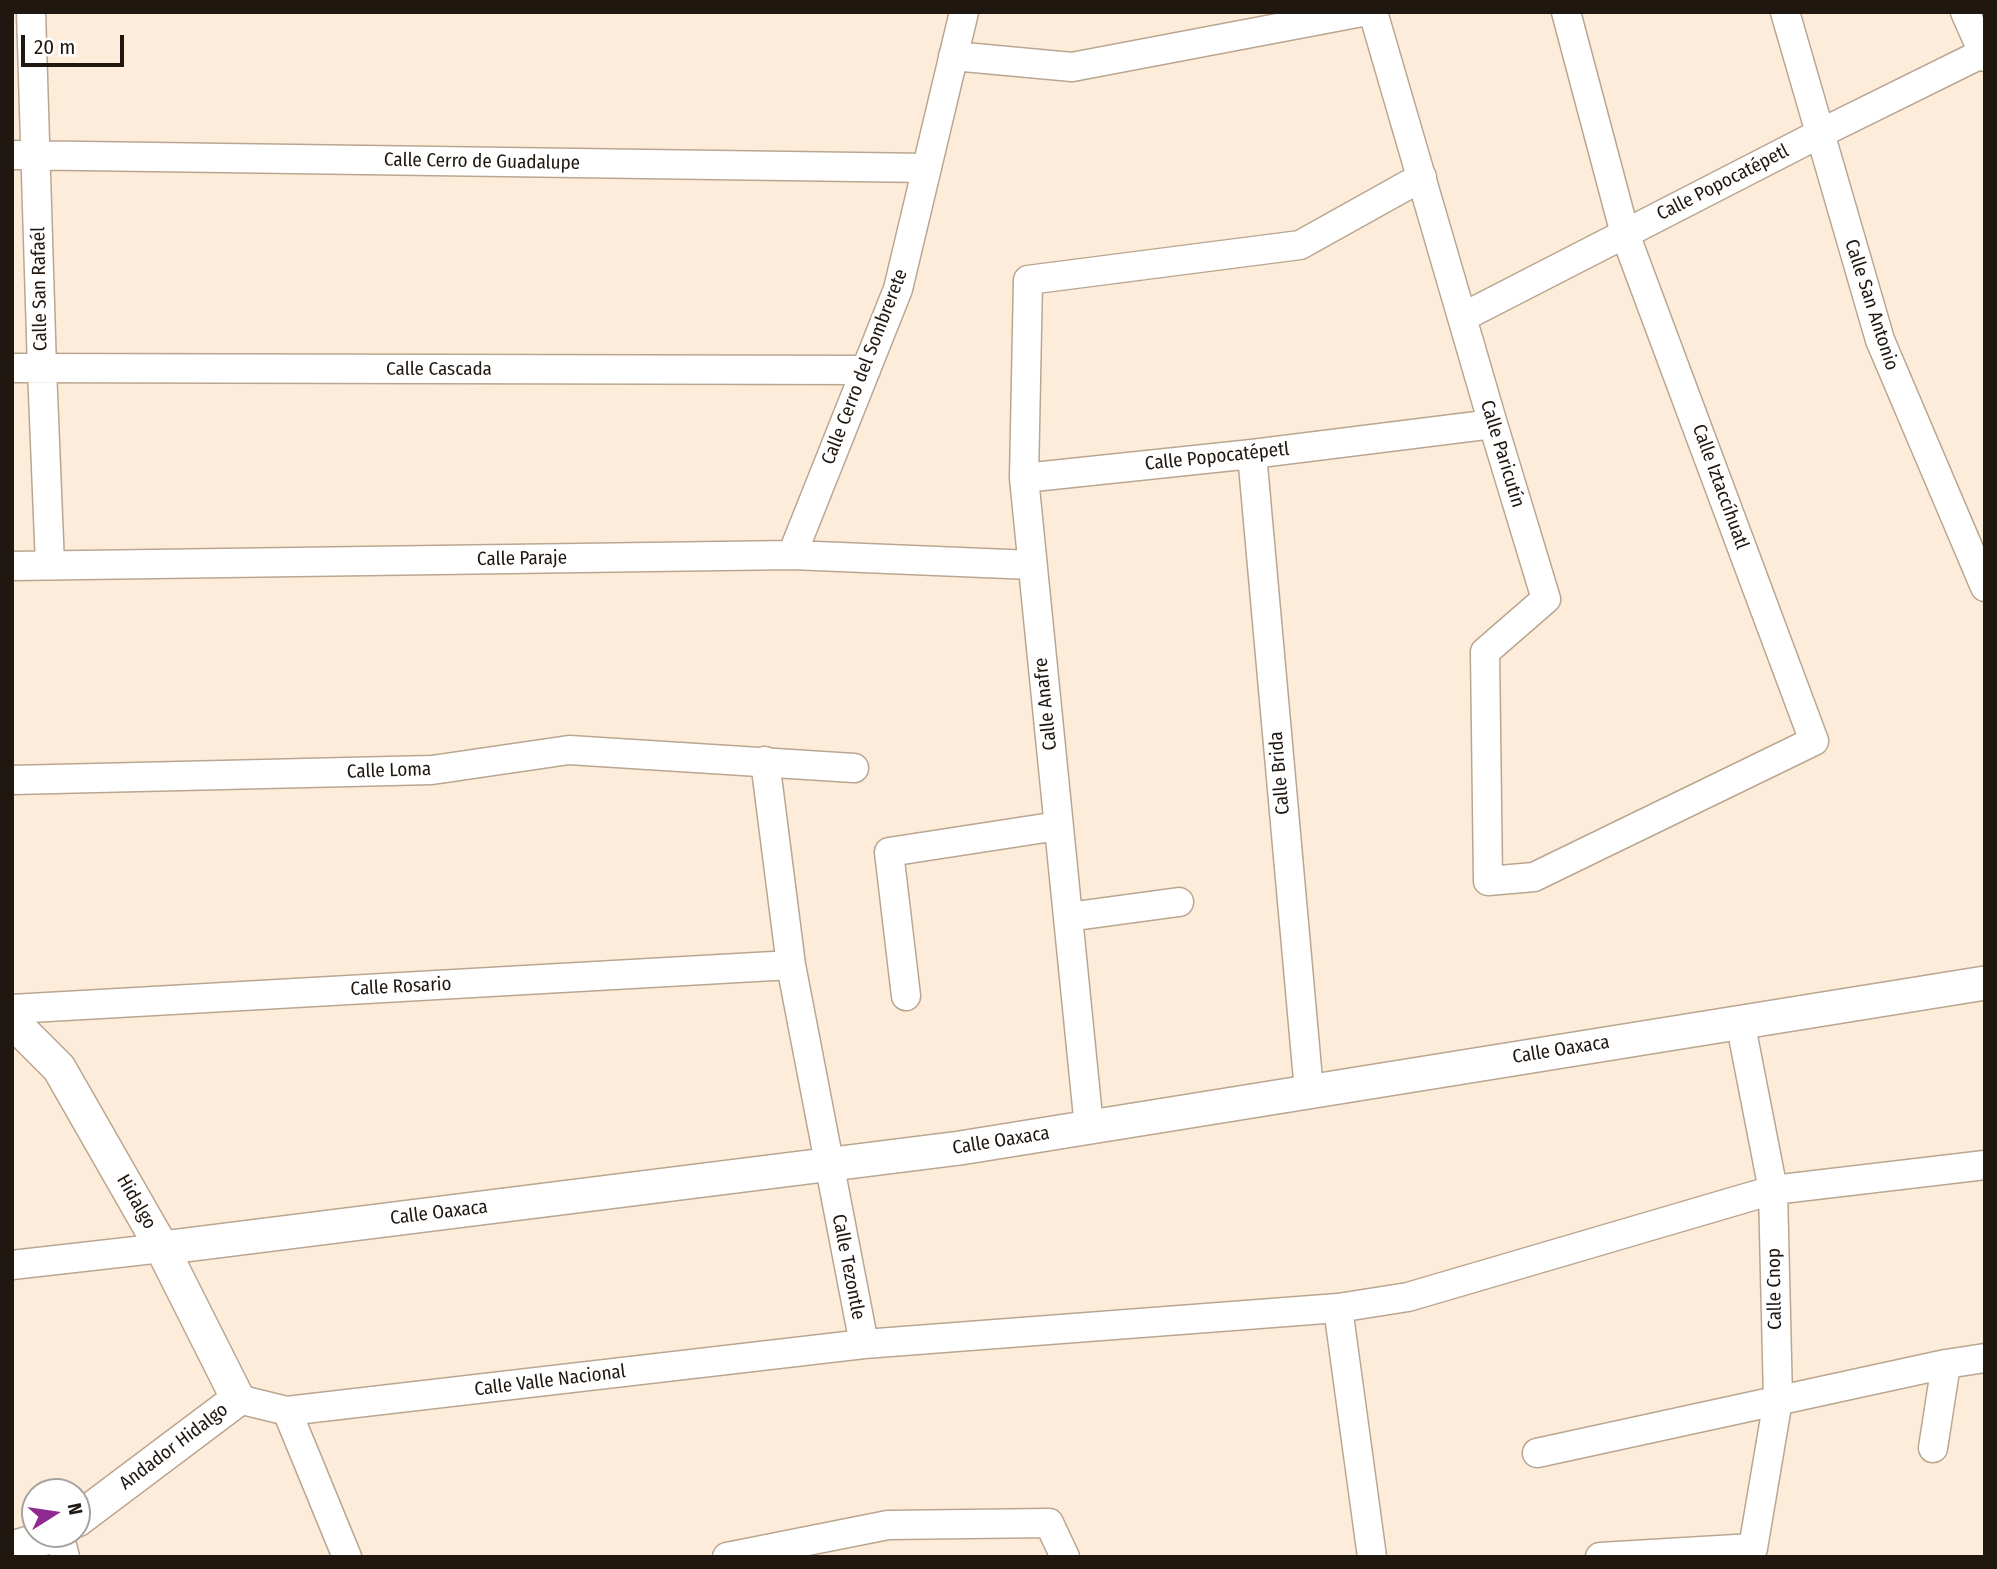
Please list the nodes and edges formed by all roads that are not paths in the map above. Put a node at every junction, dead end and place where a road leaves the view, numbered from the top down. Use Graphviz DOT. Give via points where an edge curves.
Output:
graph roads {
  1 [pos="31,12"];
  2 [pos="964,12"];
  3 [pos="1362,12"];
  4 [pos="1373,12"];
  5 [pos="1566,12"];
  6 [pos="1785,12"];
  7 [pos="1965,12"];
  8 [pos="1984,54"];
  9 [pos="953,56"];
  10 [pos="1819,134"];
  11 [pos="24,156"];
  12 [pos="927,168"];
  13 [pos="1422,177"];
  14 [pos="1625,234"];
  15 [pos="1463,317"];
  16 [pos="12,368"];
  17 [pos="42,369"];
  18 [pos="866,370"];
  19 [pos="1493,424"];
  20 [pos="1252,454"];
  21 [pos="1024,478"];
  22 [pos="792,555"];
  23 [pos="50,565"];
  24 [pos="1032,565"];
  25 [pos="12,566"];
  26 [pos="1985,587"];
  27 [pos="765,761"];
  28 [pos="854,768"];
  29 [pos="12,780"];
  30 [pos="1058,826"];
  31 [pos="1488,881"];
  32 [pos="1179,902"];
  33 [pos="1068,917"];
  34 [pos="791,965"];
  35 [pos="1985,983"];
  36 [pos="906,996"];
  37 [pos="12,1009"];
  38 [pos="12,1021"];
  39 [pos="1740,1021"];
  40 [pos="1309,1091"];
  41 [pos="1088,1128"];
  42 [pos="828,1163"];
  43 [pos="1985,1165"];
  44 [pos="1773,1190"];
  45 [pos="162,1248"];
  46 [pos="12,1265"];
  47 [pos="1338,1308"];
  48 [pos="864,1344"];
  49 [pos="1985,1358"];
  50 [pos="1946,1364"];
  51 [pos="238,1399"];
  52 [pos="1778,1400"];
  53 [pos="286,1411"];
  54 [pos="1933,1448"];
  55 [pos="1537,1453"];
  56 [pos="91,1509"];
  57 [pos="1752,1553"];
  58 [pos="347,1557"];
  59 [pos="727,1557"];
  60 [pos="1065,1557"];
  61 [pos="1373,1557"];
  62 [pos="1600,1557"];
  1 -- 11 [label="street, Calle San Rafaél"];
  2 -- 9 [label="street, Calle Cerro del Sombrerete"];
  3 -- 9 [label="street" via="1072,67"];
  4 -- 13 [label="street, Calle Paricutín"];
  5 -- 14 [label="street, Calle Iztaccíhuatl"];
  6 -- 10 [label="street, Calle San Antonio"];
  7 -- 8 [label="street"];
  8 -- 10 [label="street, Calle Popocatépetl"];
  9 -- 12 [label="street, Calle Cerro del Sombrerete"];
  10 -- 14 [label="street, Calle Popocatépetl"];
  10 -- 26 [label="street, Calle San Antonio" via="1880,340"];
  11 -- 12 [label="street, Calle Cerro de Guadalupe"];
  11 -- 17 [label="street, Calle San Rafaél"];
  12 -- 18 [label="street, Calle Cerro del Sombrerete" via="898,289"];
  13 -- 15 [label="street, Calle Paricutín"];
  13 -- 21 [label="street, Calle Anafre" via="1300,245 1028,279"];
  14 -- 15 [label="street, Calle Popocatépetl"];
  14 -- 31 [label="street, Calle Iztaccíhuatl" via="1814,741 1534,877"];
  15 -- 19 [label="street, Calle Paricutín"];
  16 -- 17 [label="street, Calle Cascada"];
  17 -- 18 [label="street, Calle Cascada"];
  17 -- 23 [label="street, Calle San Rafaél"];
  18 -- 22 [label="street, Calle Cerro del Sombrerete"];
  19 -- 20 [label="street, Calle Popocatépetl"];
  19 -- 31 [label="street, Calle Paricutín" via="1546,599 1485,652"];
  20 -- 21 [label="street, Calle Popocatépetl"];
  20 -- 40 [label="street, Calle Brida"];
  21 -- 24 [label="street, Calle Anafre"];
  22 -- 23 [label="street, Calle Paraje"];
  22 -- 24 [label="street, Calle Paraje"];
  23 -- 25 [label="street, Calle Paraje"];
  24 -- 30 [label="street, Calle Anafre"];
  27 -- 28 [label="street, Calle Loma"];
  27 -- 29 [label="street, Calle Loma" via="569,750 432,770"];
  27 -- 34 [label="street, Calle Tezontle"];
  30 -- 33 [label="street, Calle Anafre"];
  30 -- 36 [label="street" via="889,852"];
  32 -- 33 [label="street"];
  33 -- 41 [label="street, Calle Anafre"];
  34 -- 37 [label="street, Calle Rosario"];
  34 -- 42 [label="street, Calle Tezontle"];
  35 -- 39 [label="street, Calle Oaxaca"];
  38 -- 45 [label="street, Hidalgo" via="59,1068"];
  39 -- 40 [label="street, Calle Oaxaca"];
  39 -- 44 [label="street, Calle Cnop"];
  40 -- 41 [label="street, Calle Oaxaca"];
  41 -- 42 [label="street, Calle Oaxaca"];
  42 -- 45 [label="street, Calle Oaxaca"];
  42 -- 48 [label="street, Calle Tezontle"];
  43 -- 44 [label="street, Calle Tezontle"];
  44 -- 47 [label="street, Calle Tezontle" via="1408,1297"];
  44 -- 52 [label="street, Calle Cnop"];
  45 -- 46 [label="street, Calle Oaxaca"];
  45 -- 51 [label="street, Hidalgo"];
  47 -- 48 [label="street, Calle Tezontle"];
  47 -- 61 [label="street"];
  48 -- 53 [label="street, Calle Valle Nacional"];
  49 -- 50 [label="street"];
  50 -- 52 [label="street"];
  50 -- 54 [label="street"];
  51 -- 53 [label="street, Calle Valle Nacional"];
  51 -- 56 [label="street, Andador Hidalgo"];
  52 -- 55 [label="street"];
  52 -- 57 [label="street, Calle Cnop"];
  53 -- 58 [label="street"];
  57 -- 62 [label="street"];
  59 -- 60 [label="street" via="888,1525 1049,1523"];
}
